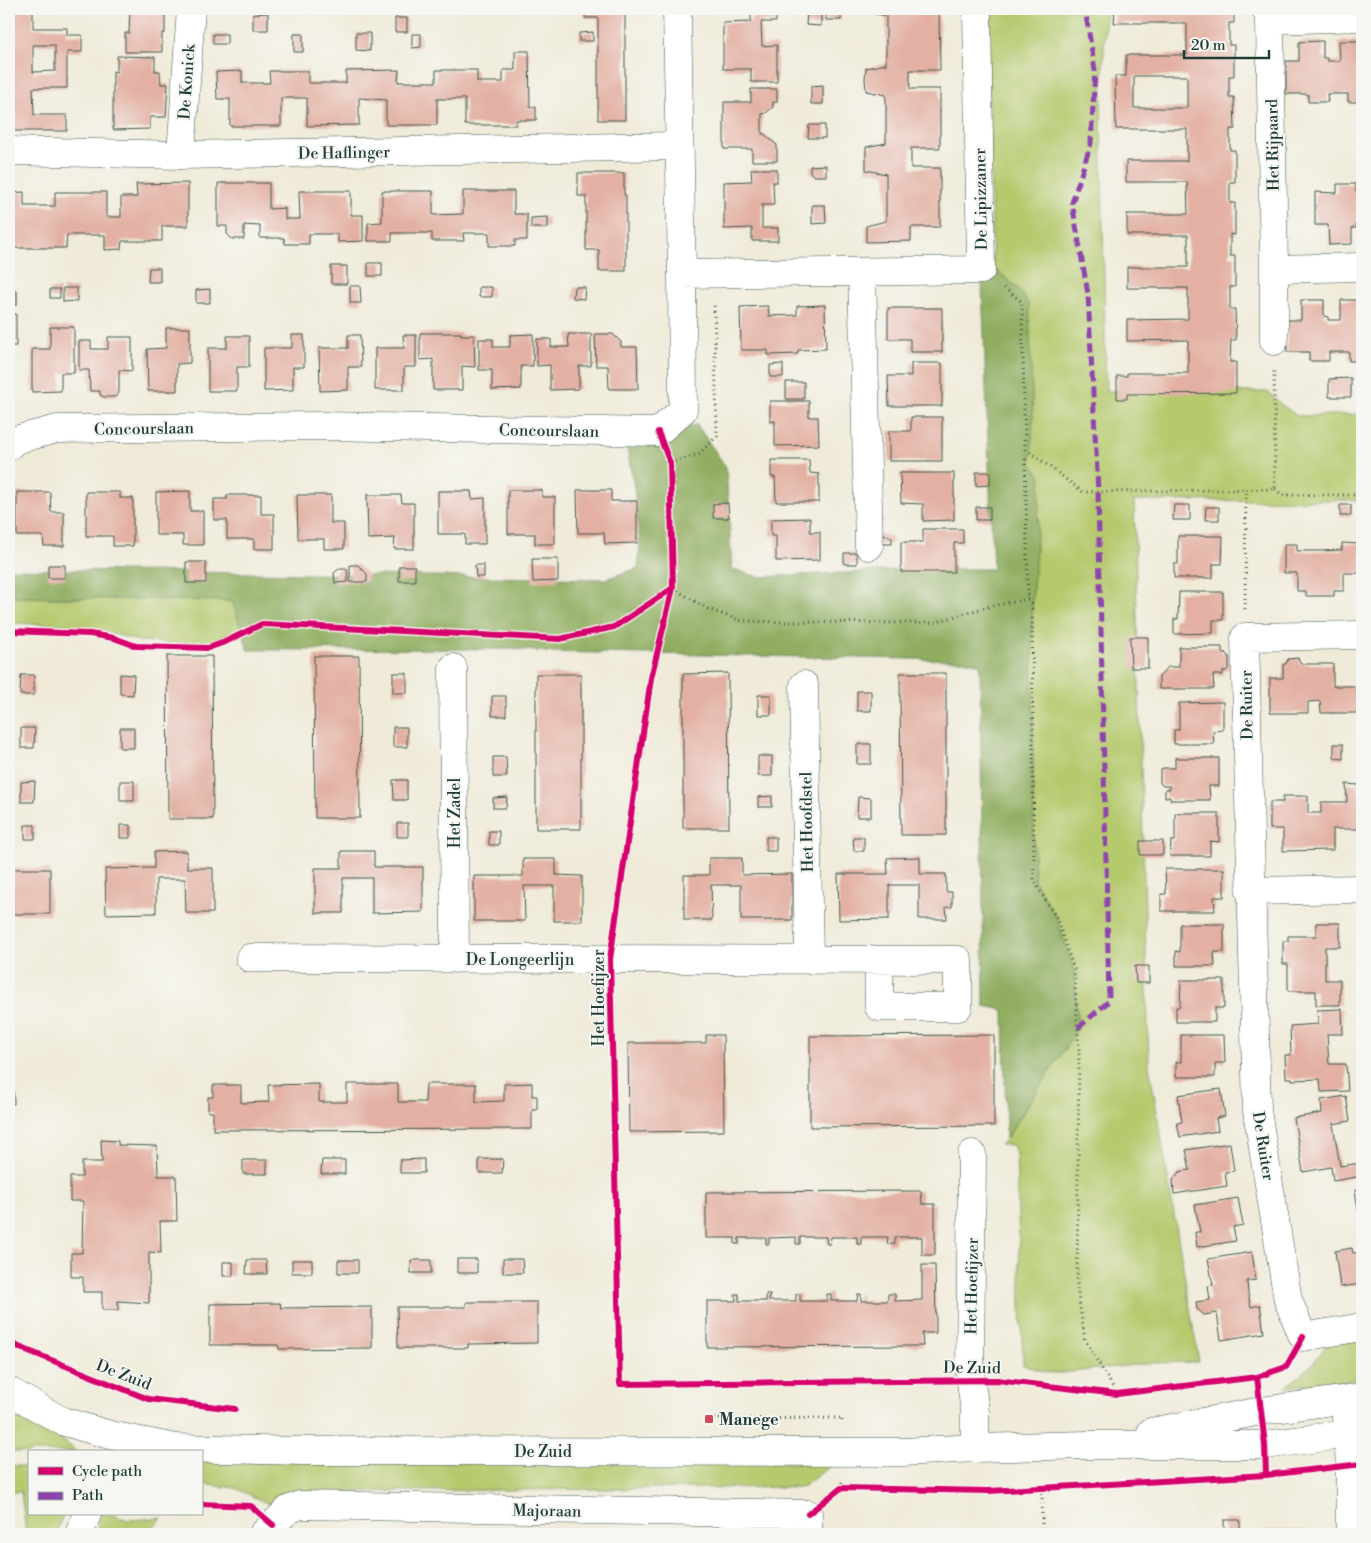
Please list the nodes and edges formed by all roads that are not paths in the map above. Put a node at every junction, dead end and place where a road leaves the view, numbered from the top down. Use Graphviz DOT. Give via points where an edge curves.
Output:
graph roads {
  1 [pos="191,9"];
  2 [pos="677,9"];
  3 [pos="977,9"];
  4 [pos="1268,14"];
  5 [pos="1362,17"];
  6 [pos="678,146"];
  7 [pos="9,152"];
  8 [pos="181,155"];
  9 [pos="1362,267"];
  10 [pos="1274,269"];
  11 [pos="862,272"];
  12 [pos="682,274"];
  13 [pos="1274,341"];
  14 [pos="9,446"];
  15 [pos="869,546"];
  16 [pos="1362,634"];
  17 [pos="453,668"];
  18 [pos="804,685"];
  19 [pos="1362,889"];
  20 [pos="1250,891"];
  21 [pos="250,958"];
  22 [pos="455,959"];
  23 [pos="809,960"];
  24 [pos="880,960"];
  25 [pos="972,1154"];
  26 [pos="1362,1327"];
  27 [pos="9,1391"];
  28 [pos="1354,1399"];
  29 [pos="1355,1433"];
  30 [pos="108,1443"];
  31 [pos="1088,1445"];
  32 [pos="975,1448"];
  33 [pos="86,1516"];
  34 [pos="808,1524"];
  35 [pos="79,1534"];
  36 [pos="263,1534"];
  37 [pos="1350,1534"];
  1 -- 8 [label="street, De Konick"];
  2 -- 6 [label="street"];
  3 -- 11 [label="street, De Lipizzaner" via="981,270"];
  4 -- 5 [label="street, Het Rijpaard"];
  4 -- 10 [label="street, Het Rijpaard"];
  6 -- 8 [label="street, De Haflinger"];
  6 -- 12 [label="street"];
  7 -- 8 [label="street, De Haflinger"];
  9 -- 10 [label="street"];
  10 -- 13 [label="street, Het Rijpaard"];
  11 -- 12 [label="street, De Lipizzaner"];
  11 -- 15 [label="street"];
  12 -- 14 [label="street, Concourslaan" via="683,410 658,432 321,426 56,429 15,440"];
  16 -- 20 [label="street, De Ruiter" via="1245,636"];
  17 -- 22 [label="street, Het Zadel"];
  18 -- 23 [label="street, Het Hoofdstel"];
  19 -- 20 [label="street"];
  20 -- 26 [label="street, De Ruiter" via="1257,1111 1288,1300 1303,1337"];
  21 -- 22 [label="street, De Longeerlijn"];
  22 -- 23 [label="street, De Longeerlijn"];
  23 -- 24 [label="street, De Longeerlijn"];
  25 -- 32 [label="street, Het Hoefijzer" via="970,1375"];
  27 -- 30 [label="street, De Zuid"];
  28 -- 29 [label="street"];
  28 -- 31 [label="street, De Zuid" via="1261,1411"];
  29 -- 31 [label="street, De Zuid" via="1265,1445"];
  29 -- 37 [label="street"];
  30 -- 32 [label="street, De Zuid" via="303,1451 903,1452"];
  31 -- 32 [label="street, De Zuid"];
  33 -- 35 [label="street"];
  34 -- 36 [label="street, Majoraan" via="300,1506 288,1510"];
}
